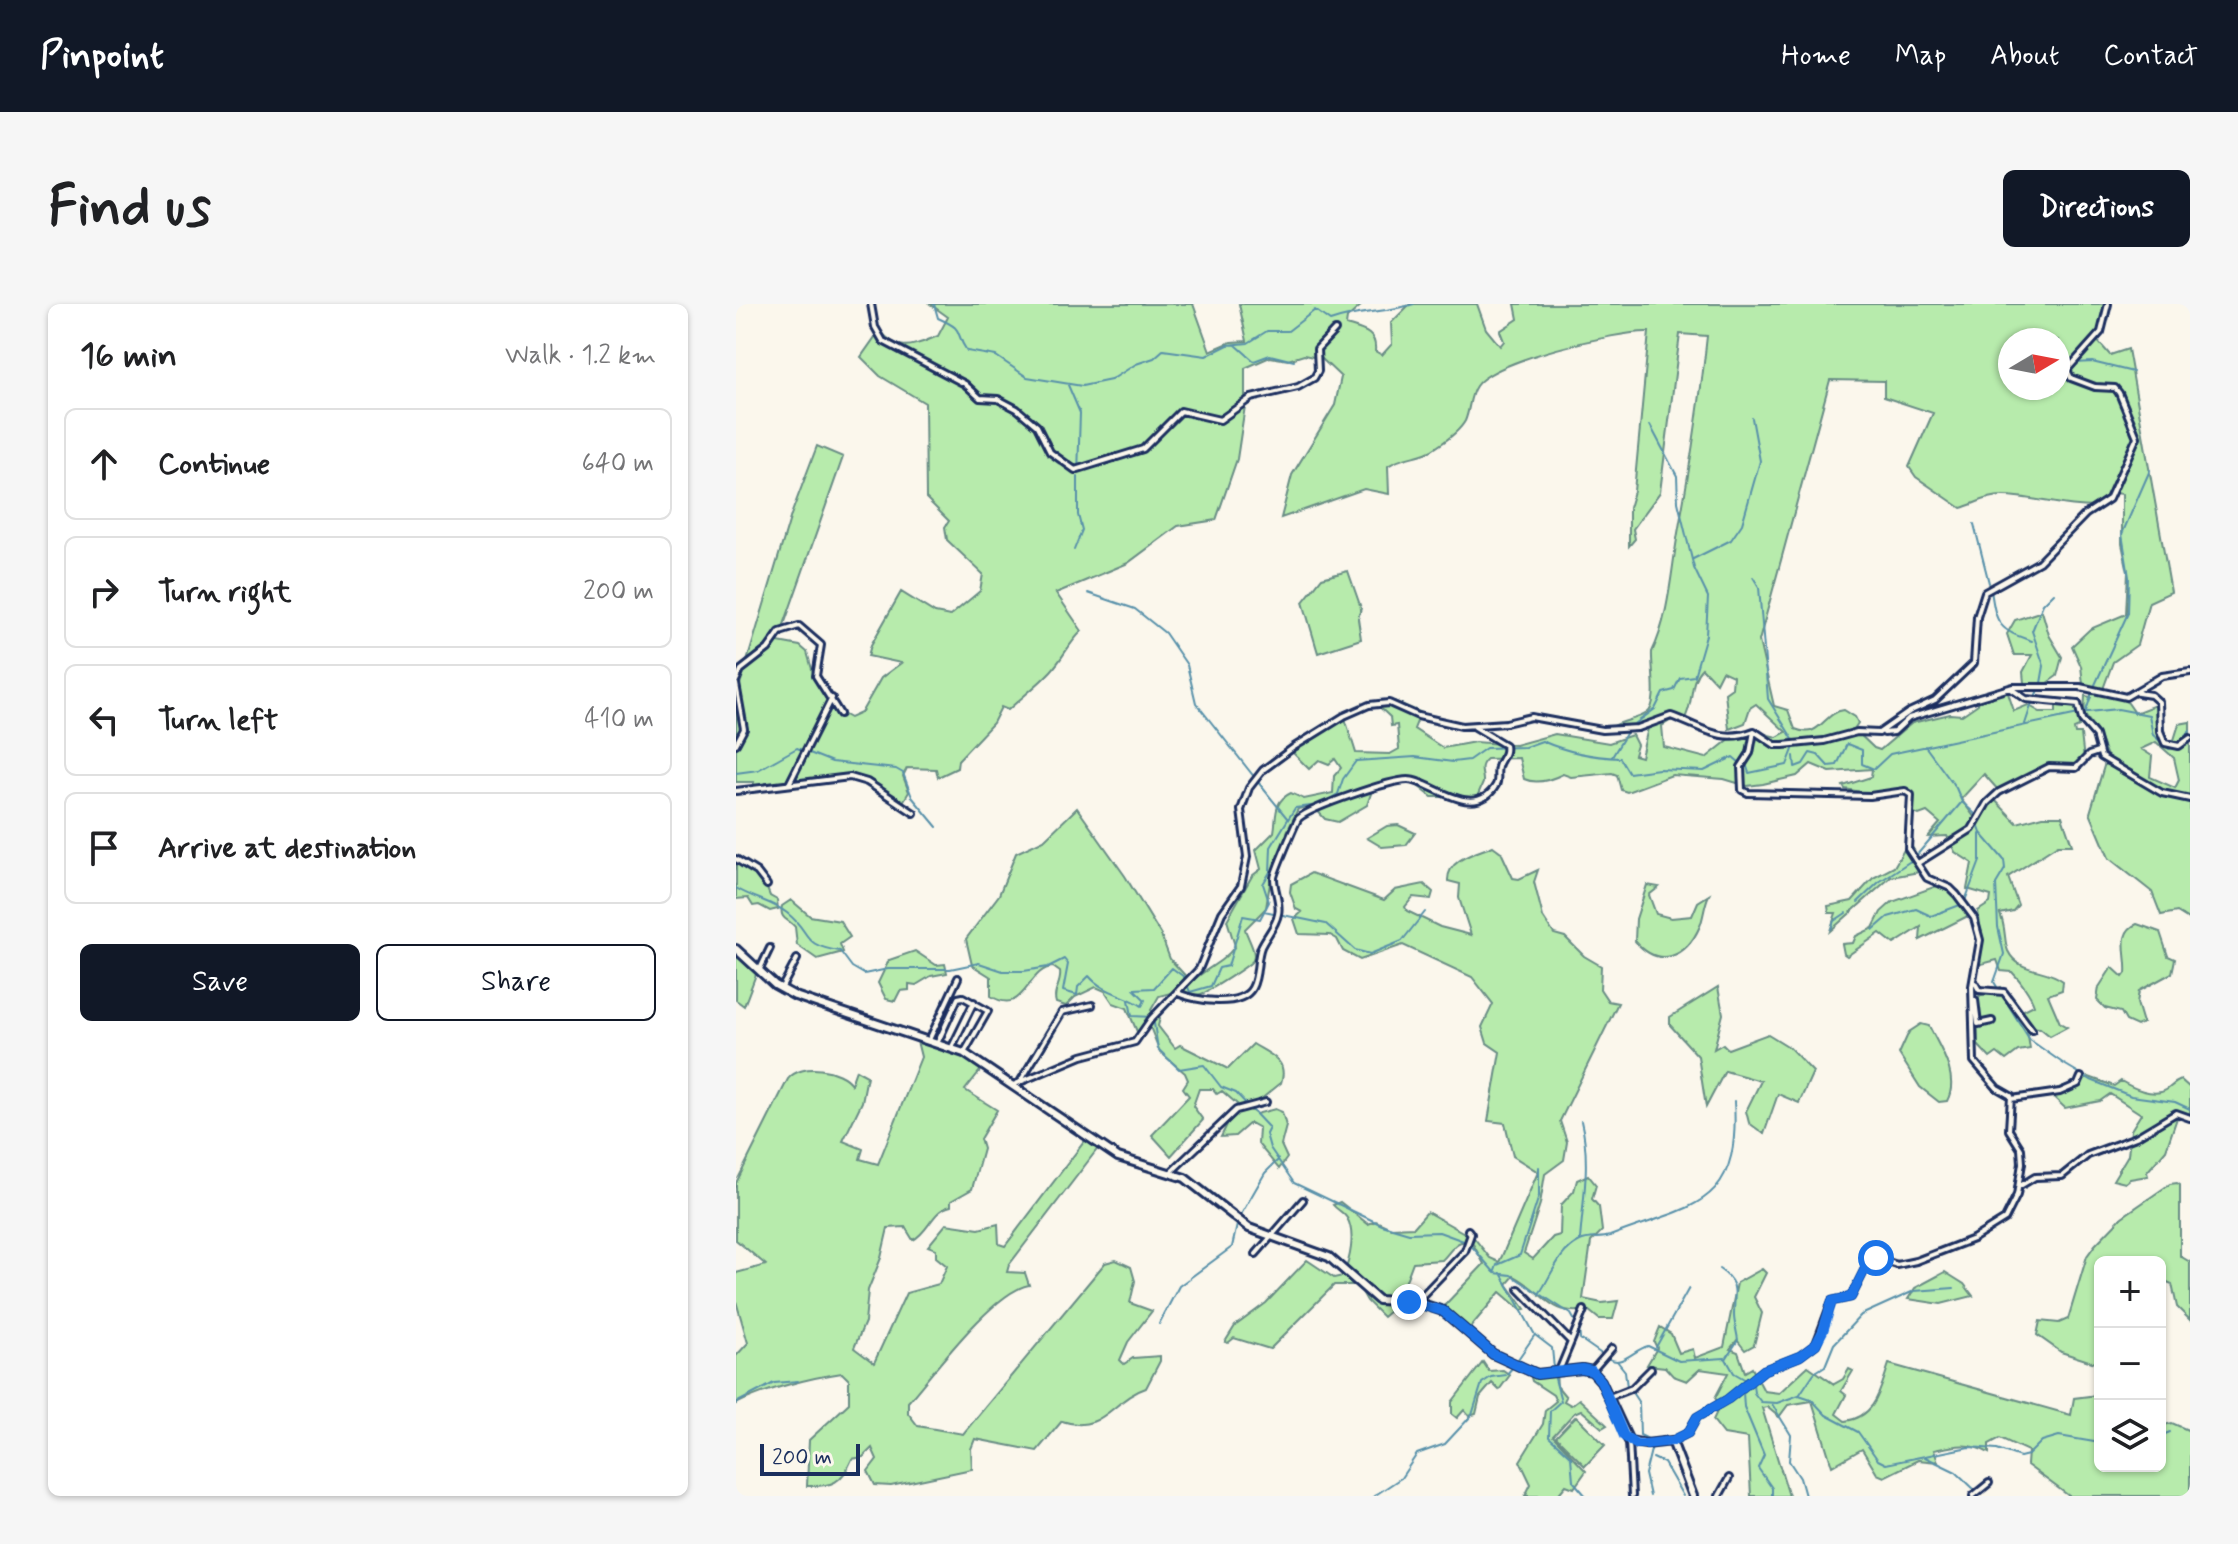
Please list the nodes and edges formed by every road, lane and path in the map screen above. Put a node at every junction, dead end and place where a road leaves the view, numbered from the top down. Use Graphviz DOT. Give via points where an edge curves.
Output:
graph roads {
  1 [pos="871,304"];
  2 [pos="2108,304"];
  3 [pos="1335,330"];
  4 [pos="2190,672"];
  5 [pos="736,682"];
  6 [pos="2010,688"];
  7 [pos="2136,693"];
  8 [pos="832,698"];
  9 [pos="840,714"];
  10 [pos="1474,726"];
  11 [pos="1754,731"];
  12 [pos="1882,733"];
  13 [pos="2190,738"];
  14 [pos="736,744"];
  15 [pos="2098,752"];
  16 [pos="789,784"];
  17 [pos="736,791"];
  18 [pos="2190,799"];
  19 [pos="914,813"];
  20 [pos="736,859"];
  21 [pos="1918,863"];
  22 [pos="767,885"];
  23 [pos="770,948"];
  24 [pos="736,949"];
  25 [pos="797,959"];
  26 [pos="760,969"];
  27 [pos="958,978"];
  28 [pos="1974,980"];
  29 [pos="781,989"];
  30 [pos="1178,993"];
  31 [pos="1973,994"];
  32 [pos="974,1002"];
  33 [pos="1092,1005"];
  34 [pos="1992,1021"];
  35 [pos="2032,1030"];
  36 [pos="928,1042"];
  37 [pos="937,1045"];
  38 [pos="951,1049"];
  39 [pos="964,1053"];
  40 [pos="2081,1077"];
  41 [pos="1020,1082"];
  42 [pos="1011,1086"];
  43 [pos="2011,1099"];
  44 [pos="1266,1102"];
  45 [pos="2190,1118"];
  46 [pos="1170,1173"];
  47 [pos="2019,1188"];
  48 [pos="1303,1200"];
  49 [pos="1468,1230"];
  50 [pos="1273,1237"];
  51 [pos="1256,1254"];
  52 [pos="1519,1289"];
  53 [pos="1416,1302"];
  54 [pos="1584,1310"];
  55 [pos="1571,1342"];
  56 [pos="1612,1348"];
  57 [pos="1651,1369"];
  58 [pos="1559,1371"];
  59 [pos="1592,1371"];
  60 [pos="1609,1397"];
  61 [pos="1629,1441"];
  62 [pos="1672,1441"];
  63 [pos="1729,1478"];
  64 [pos="1989,1483"];
  65 [pos="1632,1496"];
  66 [pos="1693,1496"];
  67 [pos="1719,1496"];
  68 [pos="1973,1496"];
  1 -- 3 [label="street" via="883,341 965,384 980,398 998,399 1017,409 1037,426 1050,452 1075,470 1143,449 1176,413 1220,420 1256,396 1306,383 1318,371 1317,349"];
  2 -- 12 [label="street" via="2101,332 2067,370 2071,378 2119,393 2137,437 2119,482 2109,499 2086,514 2042,560 1988,588 1977,617 1972,665 1935,700"];
  4 -- 7 [label="street" via="2162,676"];
  5 -- 8 [label="street" via="741,670 780,632 797,625 821,645 816,676"];
  5 -- 14 [label="street" via="744,729"];
  6 -- 7 [label="street" via="2075,687 2122,698"];
  6 -- 12 [label="street" via="1909,718 1894,732"];
  6 -- 15 [label="street" via="2026,699 2078,704"];
  7 -- 13 [label="street" via="2159,702 2165,743 2175,746"];
  8 -- 9 [label="street"];
  8 -- 16 [label="street"];
  10 -- 11 [label="street" via="1531,717 1602,730 1627,729 1671,716 1736,738"];
  10 -- 30 [label="street" via="1418,716 1389,703 1369,705 1312,735 1263,770 1243,803 1247,857 1241,886 1222,913 1199,969"];
  10 -- 30 [label="street" via="1505,745 1498,782 1491,790 1479,798 1448,798 1404,780 1302,816 1274,873 1279,913 1260,950 1249,993 1202,1000"];
  11 -- 12 [label="street" via="1775,745"];
  11 -- 21 [label="street" via="1743,764 1742,790 1873,796 1908,791 1912,800 1906,844"];
  15 -- 18 [label="street" via="2159,791"];
  15 -- 21 [label="street" via="2076,768 2049,767 1999,792 1977,823"];
  16 -- 17 [label="street"];
  16 -- 19 [label="street" via="855,778"];
  20 -- 22 [label="street"];
  21 -- 28 [label="street" via="1927,878 1952,890 1974,918 1980,940"];
  23 -- 26 [label="street"];
  24 -- 26 [label="street"];
  25 -- 29 [label="street"];
  26 -- 29 [label="street"];
  27 -- 36 [label="street"];
  28 -- 31 [label="street"];
  28 -- 35 [label="street" via="1979,990 1997,990"];
  29 -- 36 [label="street"];
  30 -- 41 [label="street" via="1132,1045 1082,1056"];
  31 -- 34 [label="street" via="1978,1024"];
  31 -- 43 [label="street" via="1974,1061"];
  32 -- 37 [label="street" via="959,997"];
  32 -- 38 [label="street"];
  32 -- 39 [label="street" via="988,1011"];
  33 -- 41 [label="street" via="1062,1012"];
  36 -- 37 [label="street"];
  37 -- 38 [label="street"];
  38 -- 39 [label="street"];
  39 -- 42 [label="street"];
  40 -- 43 [label="street" via="2063,1091"];
  41 -- 42 [label="street"];
  42 -- 46 [label="street" via="1118,1157"];
  43 -- 47 [label="street" via="2009,1130 2022,1155"];
  44 -- 46 [label="street" via="1246,1106 1216,1127"];
  45 -- 47 [label="street" via="2176,1113 2136,1137 2088,1155 2059,1178 2035,1177"];
  46 -- 50 [label="street" via="1191,1182 1241,1223"];
  47 -- 62 [label="street" via="2005,1219 1976,1238 1909,1263 1876,1258 1868,1263 1851,1297 1832,1301 1816,1344 1764,1370"];
  48 -- 50 [label="street"];
  49 -- 53 [label="street" via="1461,1256"];
  50 -- 51 [label="street"];
  50 -- 53 [label="street" via="1329,1257 1383,1302"];
  52 -- 55 [label="street"];
  53 -- 58 [label="street" via="1443,1311 1493,1354 1537,1374"];
  54 -- 55 [label="street"];
  55 -- 58 [label="street"];
  56 -- 59 [label="street"];
  57 -- 60 [label="street" via="1632,1388"];
  58 -- 59 [label="street"];
  59 -- 60 [label="street"];
  60 -- 61 [label="street"];
  61 -- 62 [label="street"];
  61 -- 65 [label="street"];
  62 -- 66 [label="street"];
  63 -- 67 [label="street"];
  64 -- 68 [label="street"];
}
